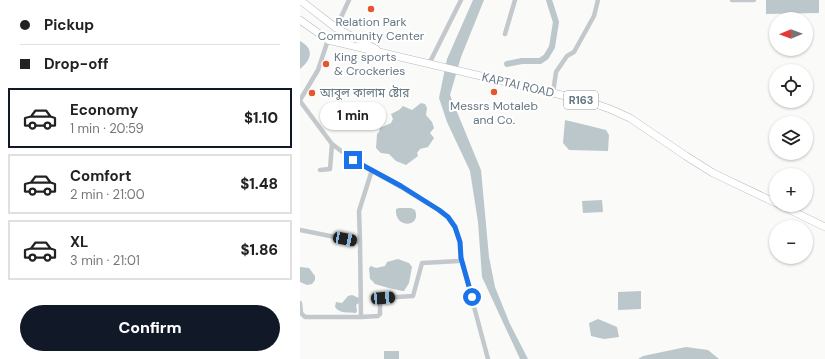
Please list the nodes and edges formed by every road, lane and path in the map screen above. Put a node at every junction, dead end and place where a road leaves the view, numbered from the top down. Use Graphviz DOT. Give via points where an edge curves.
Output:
graph roads {
  1 [pos="300,0"];
  2 [pos="350,0"];
  3 [pos="460,0"];
  4 [pos="515,0"];
  5 [pos="598,0"];
  6 [pos="732,0"];
  7 [pos="754,0"];
  8 [pos="300,20"];
  9 [pos="336,28"];
  10 [pos="505,34"];
  11 [pos="328,40"];
  12 [pos="385,54"];
  13 [pos="430,64"];
  14 [pos="553,93"];
  15 [pos="301,98"];
  16 [pos="332,144"];
  17 [pos="320,170"];
  18 [pos="372,170"];
  19 [pos="769,200"];
  20 [pos="795,212"];
  21 [pos="825,226"];
  22 [pos="300,230"];
  23 [pos="360,242"];
  24 [pos="461,258"];
  25 [pos="300,303"];
  26 [pos="361,318"];
  27 [pos="488,359"];
  1 -- 9 [label="main road, R163"];
  2 -- 9 [label="street"];
  3 -- 13 [label="street"];
  4 -- 10 [label="street"];
  5 -- 14 [label="street" via="594,16 574,52 556,72"];
  6 -- 7 [label="street"];
  8 -- 11 [label="main road, R163"];
  9 -- 12 [label="main road, R163"];
  11 -- 12 [label="main road, R163"];
  11 -- 15 [label="street" via="318,70"];
  12 -- 13 [label="main road, KAPTAI ROAD / R163"];
  13 -- 14 [label="main road, KAPTAI ROAD / R163"];
  14 -- 19 [label="main road, KAPTAI ROAD / R163" via="587,101 623,115 713,173"];
  15 -- 16 [label="street"];
  16 -- 17 [label="street" via="330,169"];
  16 -- 18 [label="street"];
  18 -- 23 [label="street" via="359,212"];
  18 -- 24 [label="street" via="448,217 460,242"];
  20 -- 21 [label="main road"];
  22 -- 23 [label="street"];
  23 -- 26 [label="street"];
  24 -- 26 [label="street" via="459,261 422,263 413,296 381,298 380,314"];
  24 -- 27 [label="street"];
  25 -- 26 [label="street" via="300,313 305,317"];
}
